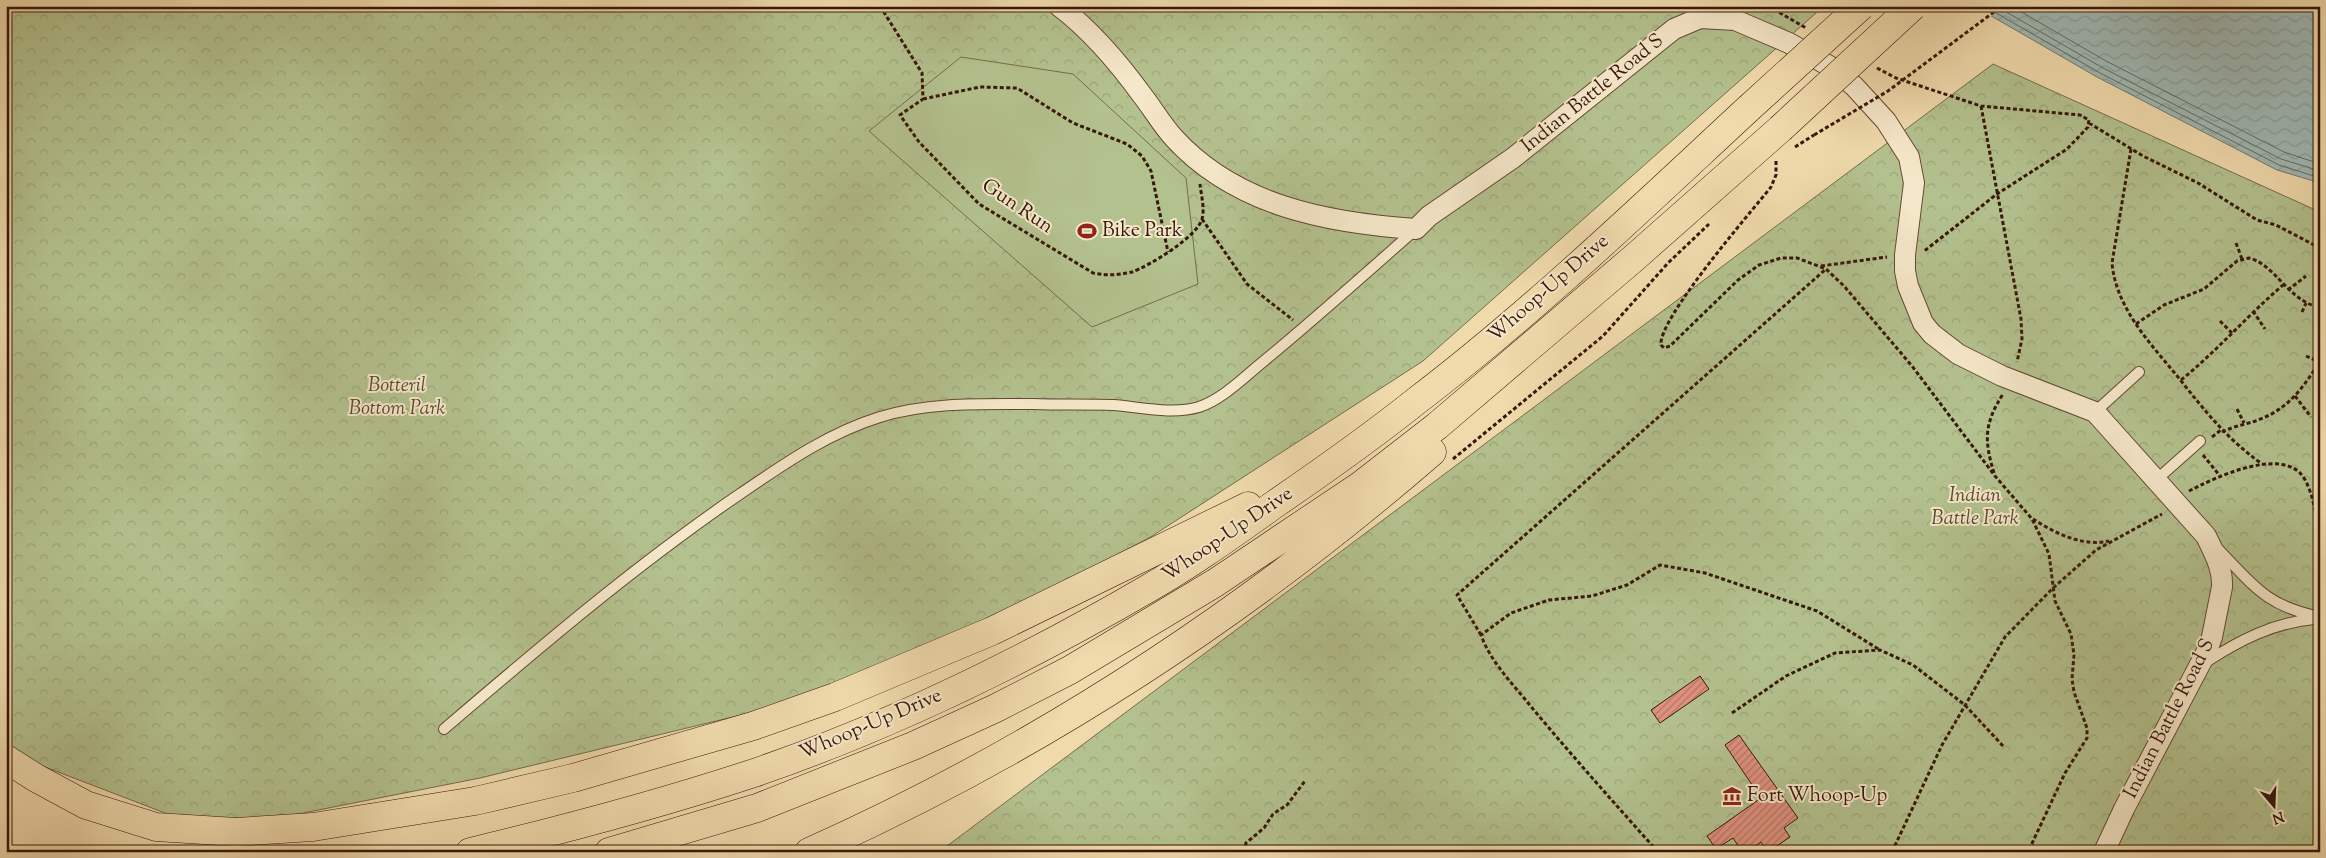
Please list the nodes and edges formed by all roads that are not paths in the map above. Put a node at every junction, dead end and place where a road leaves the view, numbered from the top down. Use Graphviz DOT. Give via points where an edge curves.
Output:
graph roads {
  1 [pos="1059,6"];
  2 [pos="1861,6"];
  3 [pos="1913,6"];
  4 [pos="1780,130"];
  5 [pos="1416,230"];
  6 [pos="2139,372"];
  7 [pos="2095,412"];
  8 [pos="2200,441"];
  9 [pos="1337,461"];
  10 [pos="2155,480"];
  11 [pos="2206,536"];
  12 [pos="2320,618"];
  13 [pos="2199,667"];
  14 [pos="444,729"];
  15 [pos="6,759"];
  16 [pos="470,852"];
  17 [pos="609,852"];
  18 [pos="809,852"];
  19 [pos="2104,852"];
  1 -- 5 [label="street" via="1111,54 1172,137 1214,173 1283,207 1367,226"];
  2 -- 9 [label="highway, Whoop-Up Drive, bridge" via="1615,232 1418,401"];
  3 -- 4 [label="highway, Whoop-Up Drive, bridge"];
  4 -- 17 [label="highway, Whoop-Up Drive" via="1437,426 1361,485 1215,583 1070,670 913,746 757,808"];
  4 -- 18 [label="highway" via="1660,251 1595,310 1366,508 1276,579 1056,725 904,808"];
  5 -- 7 [label="street, Indian Battle Road S" via="1429,216 1513,158 1674,29 1700,18 1735,20 1830,66 1876,107 1909,157 1914,177 1904,255 1908,286 1923,323 1958,354 2002,376"];
  5 -- 14 [label="lane" via="1348,292 1221,395 1198,407 1176,410 1113,405 982,404 914,408 849,428 810,448 706,517 573,619"];
  6 -- 7 [label="lane"];
  7 -- 10 [label="street, Indian Battle Road S"];
  8 -- 10 [label="lane"];
  9 -- 15 [label="highway" via="1087,586 916,665 753,726 573,778 475,801 313,827 236,832 156,827 86,805"];
  9 -- 16 [label="highway, Whoop-Up Drive" via="1204,554 1152,586 1050,644 904,714 753,773 598,821"];
  10 -- 11 [label="street, Indian Battle Road S"];
  11 -- 12 [label="lane" via="2266,597 2294,612"];
  11 -- 13 [label="street, Indian Battle Road S" via="2220,568 2222,587 2212,637"];
  12 -- 13 [label="lane" via="2273,626 2234,644"];
  13 -- 19 [label="street, Indian Battle Road S"];
}
